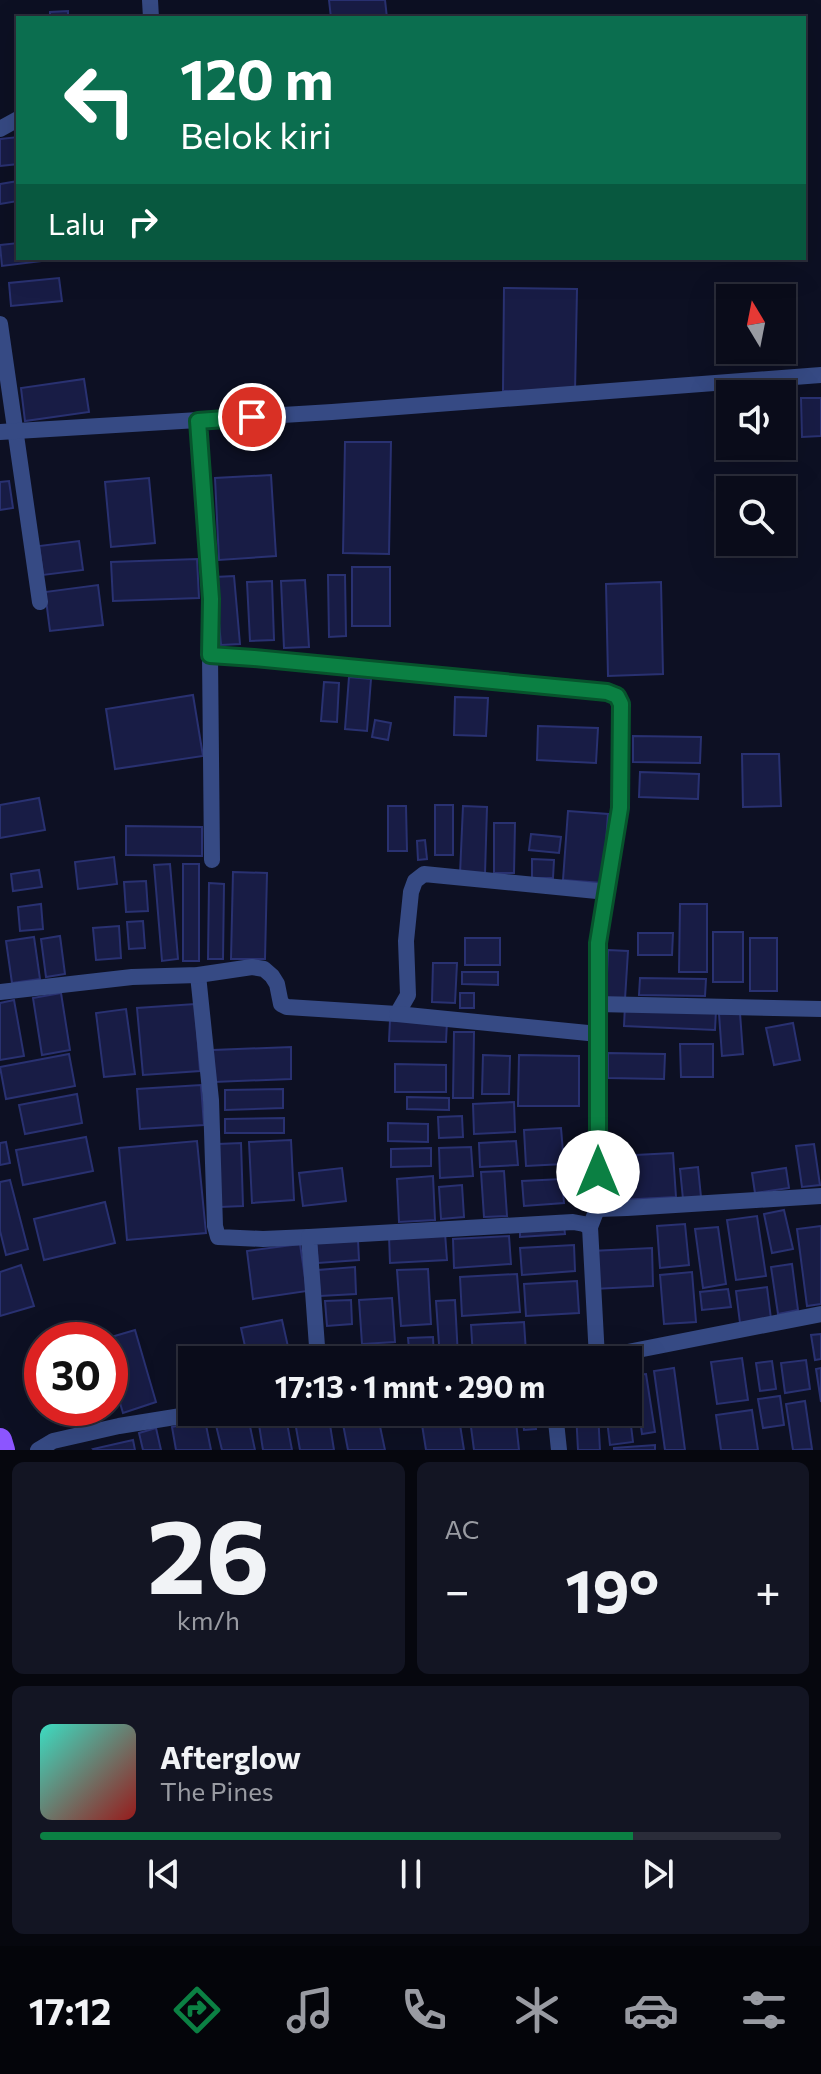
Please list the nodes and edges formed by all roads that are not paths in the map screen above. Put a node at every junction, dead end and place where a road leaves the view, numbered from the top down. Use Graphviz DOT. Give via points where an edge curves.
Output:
graph roads {
  1 [pos="0,324"];
  2 [pos="821,375"];
  3 [pos="198,421"];
  4 [pos="8,431"];
  5 [pos="40,602"];
  6 [pos="210,655"];
  7 [pos="212,860"];
  8 [pos="607,892"];
  9 [pos="198,975"];
  10 [pos="0,992"];
  11 [pos="597,1004"];
  12 [pos="821,1009"];
  13 [pos="397,1014"];
  14 [pos="598,1034"];
  15 [pos="821,1196"];
  16 [pos="597,1209"];
  17 [pos="590,1227"];
  18 [pos="309,1237"];
  19 [pos="821,1314"];
  20 [pos="317,1346"];
  21 [pos="592,1346"];
  22 [pos="642,1349"];
  23 [pos="178,1417"];
  24 [pos="556,1426"];
  25 [pos="0,1440"];
  26 [pos="3,1450"];
  27 [pos="38,1450"];
  28 [pos="559,1450"];
  1 -- 4 [label="street"];
  2 -- 3 [label="street"];
  3 -- 4 [label="street"];
  3 -- 6 [label="street"];
  4 -- 5 [label="street"];
  6 -- 7 [label="street"];
  6 -- 8 [label="street" via="617,696 620,808"];
  8 -- 11 [label="street" via="598,943"];
  8 -- 13 [label="street" via="424,874 411,892 408,995"];
  9 -- 10 [label="street"];
  9 -- 13 [label="street" via="264,969 287,1007"];
  9 -- 18 [label="street" via="218,1237"];
  11 -- 12 [label="street"];
  11 -- 14 [label="street"];
  13 -- 14 [label="street"];
  14 -- 16 [label="street"];
  15 -- 16 [label="street"];
  16 -- 17 [label="street"];
  17 -- 18 [label="street" via="573,1222"];
  17 -- 21 [label="street"];
  18 -- 20 [label="street"];
  19 -- 22 [label="street"];
  23 -- 27 [label="street" via="53,1441"];
  24 -- 28 [label="street"];
  25 -- 26 [label="main road"];
}
